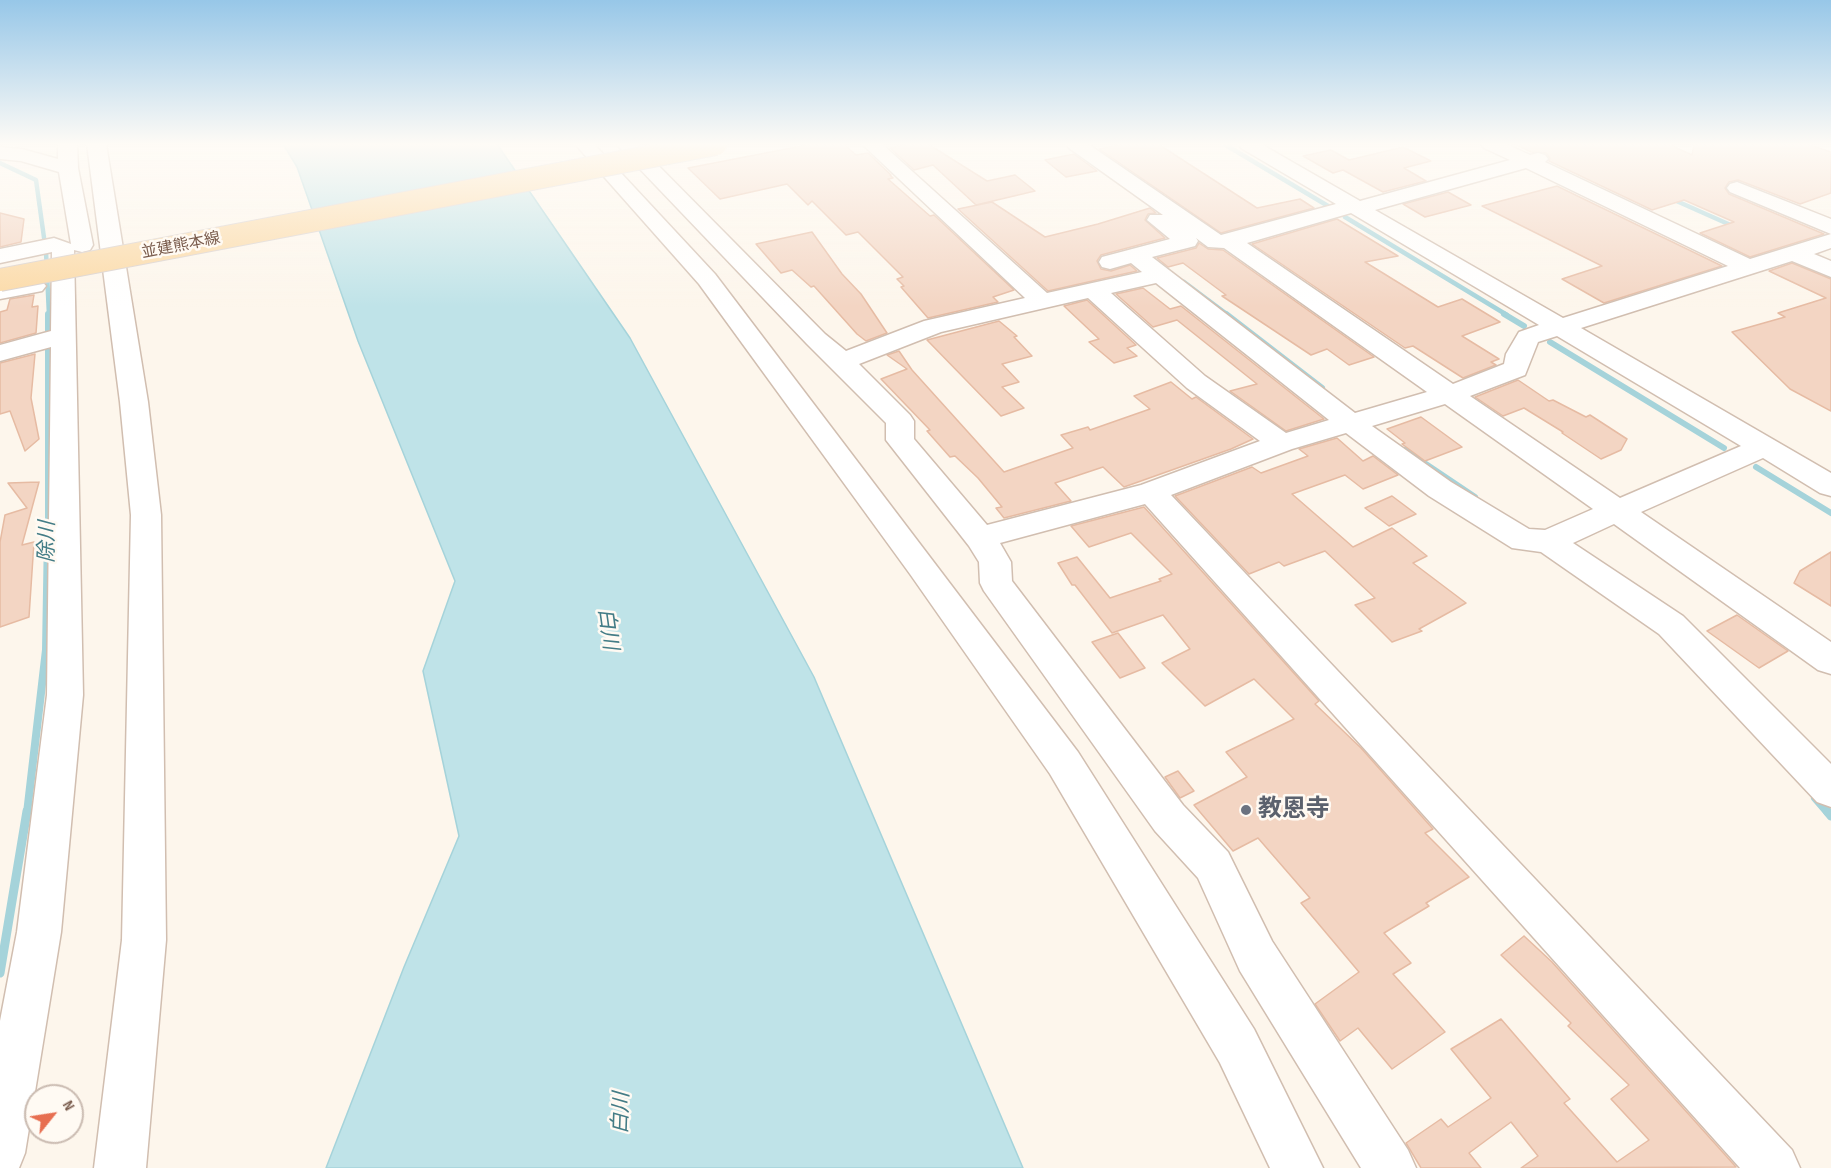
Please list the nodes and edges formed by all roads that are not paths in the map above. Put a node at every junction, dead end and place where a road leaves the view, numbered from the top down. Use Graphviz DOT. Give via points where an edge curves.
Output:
graph roads {
  1 [pos="74,199"];
  2 [pos="104,199"];
  3 [pos="391,199"];
  4 [pos="430,199"];
  5 [pos="632,199"];
  6 [pos="656,199"];
  7 [pos="680,199"];
  8 [pos="930,199"];
  9 [pos="1127,199"];
  10 [pos="1157,199"];
  11 [pos="1341,199"];
  12 [pos="1389,199"];
  13 [pos="1605,199"];
  14 [pos="1762,199"];
  15 [pos="1356,207"];
  16 [pos="1831,227"];
  17 [pos="662,232"];
  18 [pos="1186,241"];
  19 [pos="1831,241"];
  20 [pos="1222,242"];
  21 [pos="69,245"];
  22 [pos="1794,253"];
  23 [pos="0,256"];
  24 [pos="1748,267"];
  25 [pos="1831,270"];
  26 [pos="0,272"];
  27 [pos="1160,275"];
  28 [pos="707,279"];
  29 [pos="0,280"];
  30 [pos="34,286"];
  31 [pos="1092,289"];
  32 [pos="0,292"];
  33 [pos="1041,300"];
  34 [pos="1557,326"];
  35 [pos="62,336"];
  36 [pos="829,350"];
  37 [pos="0,353"];
  38 [pos="1447,395"];
  39 [pos="1350,423"];
  40 [pos="1282,443"];
  41 [pos="1764,447"];
  42 [pos="1831,486"];
  43 [pos="1152,492"];
  44 [pos="1617,511"];
  45 [pos="980,538"];
  46 [pos="1548,541"];
  47 [pos="1831,660"];
  48 [pos="1831,790"];
  49 [pos="0,1153"];
  50 [pos="120,1168"];
  51 [pos="1298,1168"];
  52 [pos="1390,1168"];
  53 [pos="1774,1168"];
  1 -- 21 [label="street" via="75,205 55,230"];
  2 -- 50 [label="street" via="146,515 144,940"];
  3 -- 26 [label="main road, 並建熊本線"];
  4 -- 29 [label="main road, 並建熊本線, bridge"];
  5 -- 17 [label="street"];
  6 -- 17 [label="street"];
  7 -- 36 [label="street"];
  8 -- 33 [label="street"];
  9 -- 18 [label="street"];
  10 -- 20 [label="street"];
  11 -- 15 [label="street"];
  12 -- 15 [label="street"];
  13 -- 24 [label="street"];
  14 -- 16 [label="street"];
  15 -- 20 [label="street"];
  15 -- 34 [label="street"];
  17 -- 28 [label="street"];
  18 -- 20 [label="street" via="1202,245"];
  18 -- 27 [label="street" via="1122,258"];
  19 -- 22 [label="street"];
  20 -- 38 [label="street"];
  21 -- 23 [label="street"];
  21 -- 35 [label="street" via="63,249"];
  22 -- 24 [label="street"];
  22 -- 25 [label="street"];
  24 -- 34 [label="street"];
  27 -- 31 [label="street"];
  27 -- 39 [label="street"];
  28 -- 36 [label="street"];
  28 -- 51 [label="street" via="1064,763 1237,1046"];
  30 -- 32 [label="street"];
  31 -- 33 [label="street"];
  31 -- 40 [label="street" via="1196,382"];
  33 -- 36 [label="street"];
  34 -- 38 [label="street" via="1528,337 1516,369"];
  34 -- 41 [label="street"];
  35 -- 37 [label="street"];
  35 -- 49 [label="street" via="65,694 39,932"];
  36 -- 45 [label="street" via="900,421 900,440"];
  38 -- 39 [label="street"];
  38 -- 44 [label="street"];
  39 -- 40 [label="street"];
  39 -- 46 [label="street" via="1440,489 1523,540"];
  40 -- 43 [label="street"];
  41 -- 42 [label="street"];
  41 -- 44 [label="street"];
  43 -- 45 [label="street"];
  43 -- 53 [label="street"];
  44 -- 46 [label="street"];
  44 -- 47 [label="street"];
  45 -- 52 [label="street" via="996,562 996,583 1168,818 1213,865 1256,956"];
  46 -- 48 [label="street" via="1671,624"];
}
